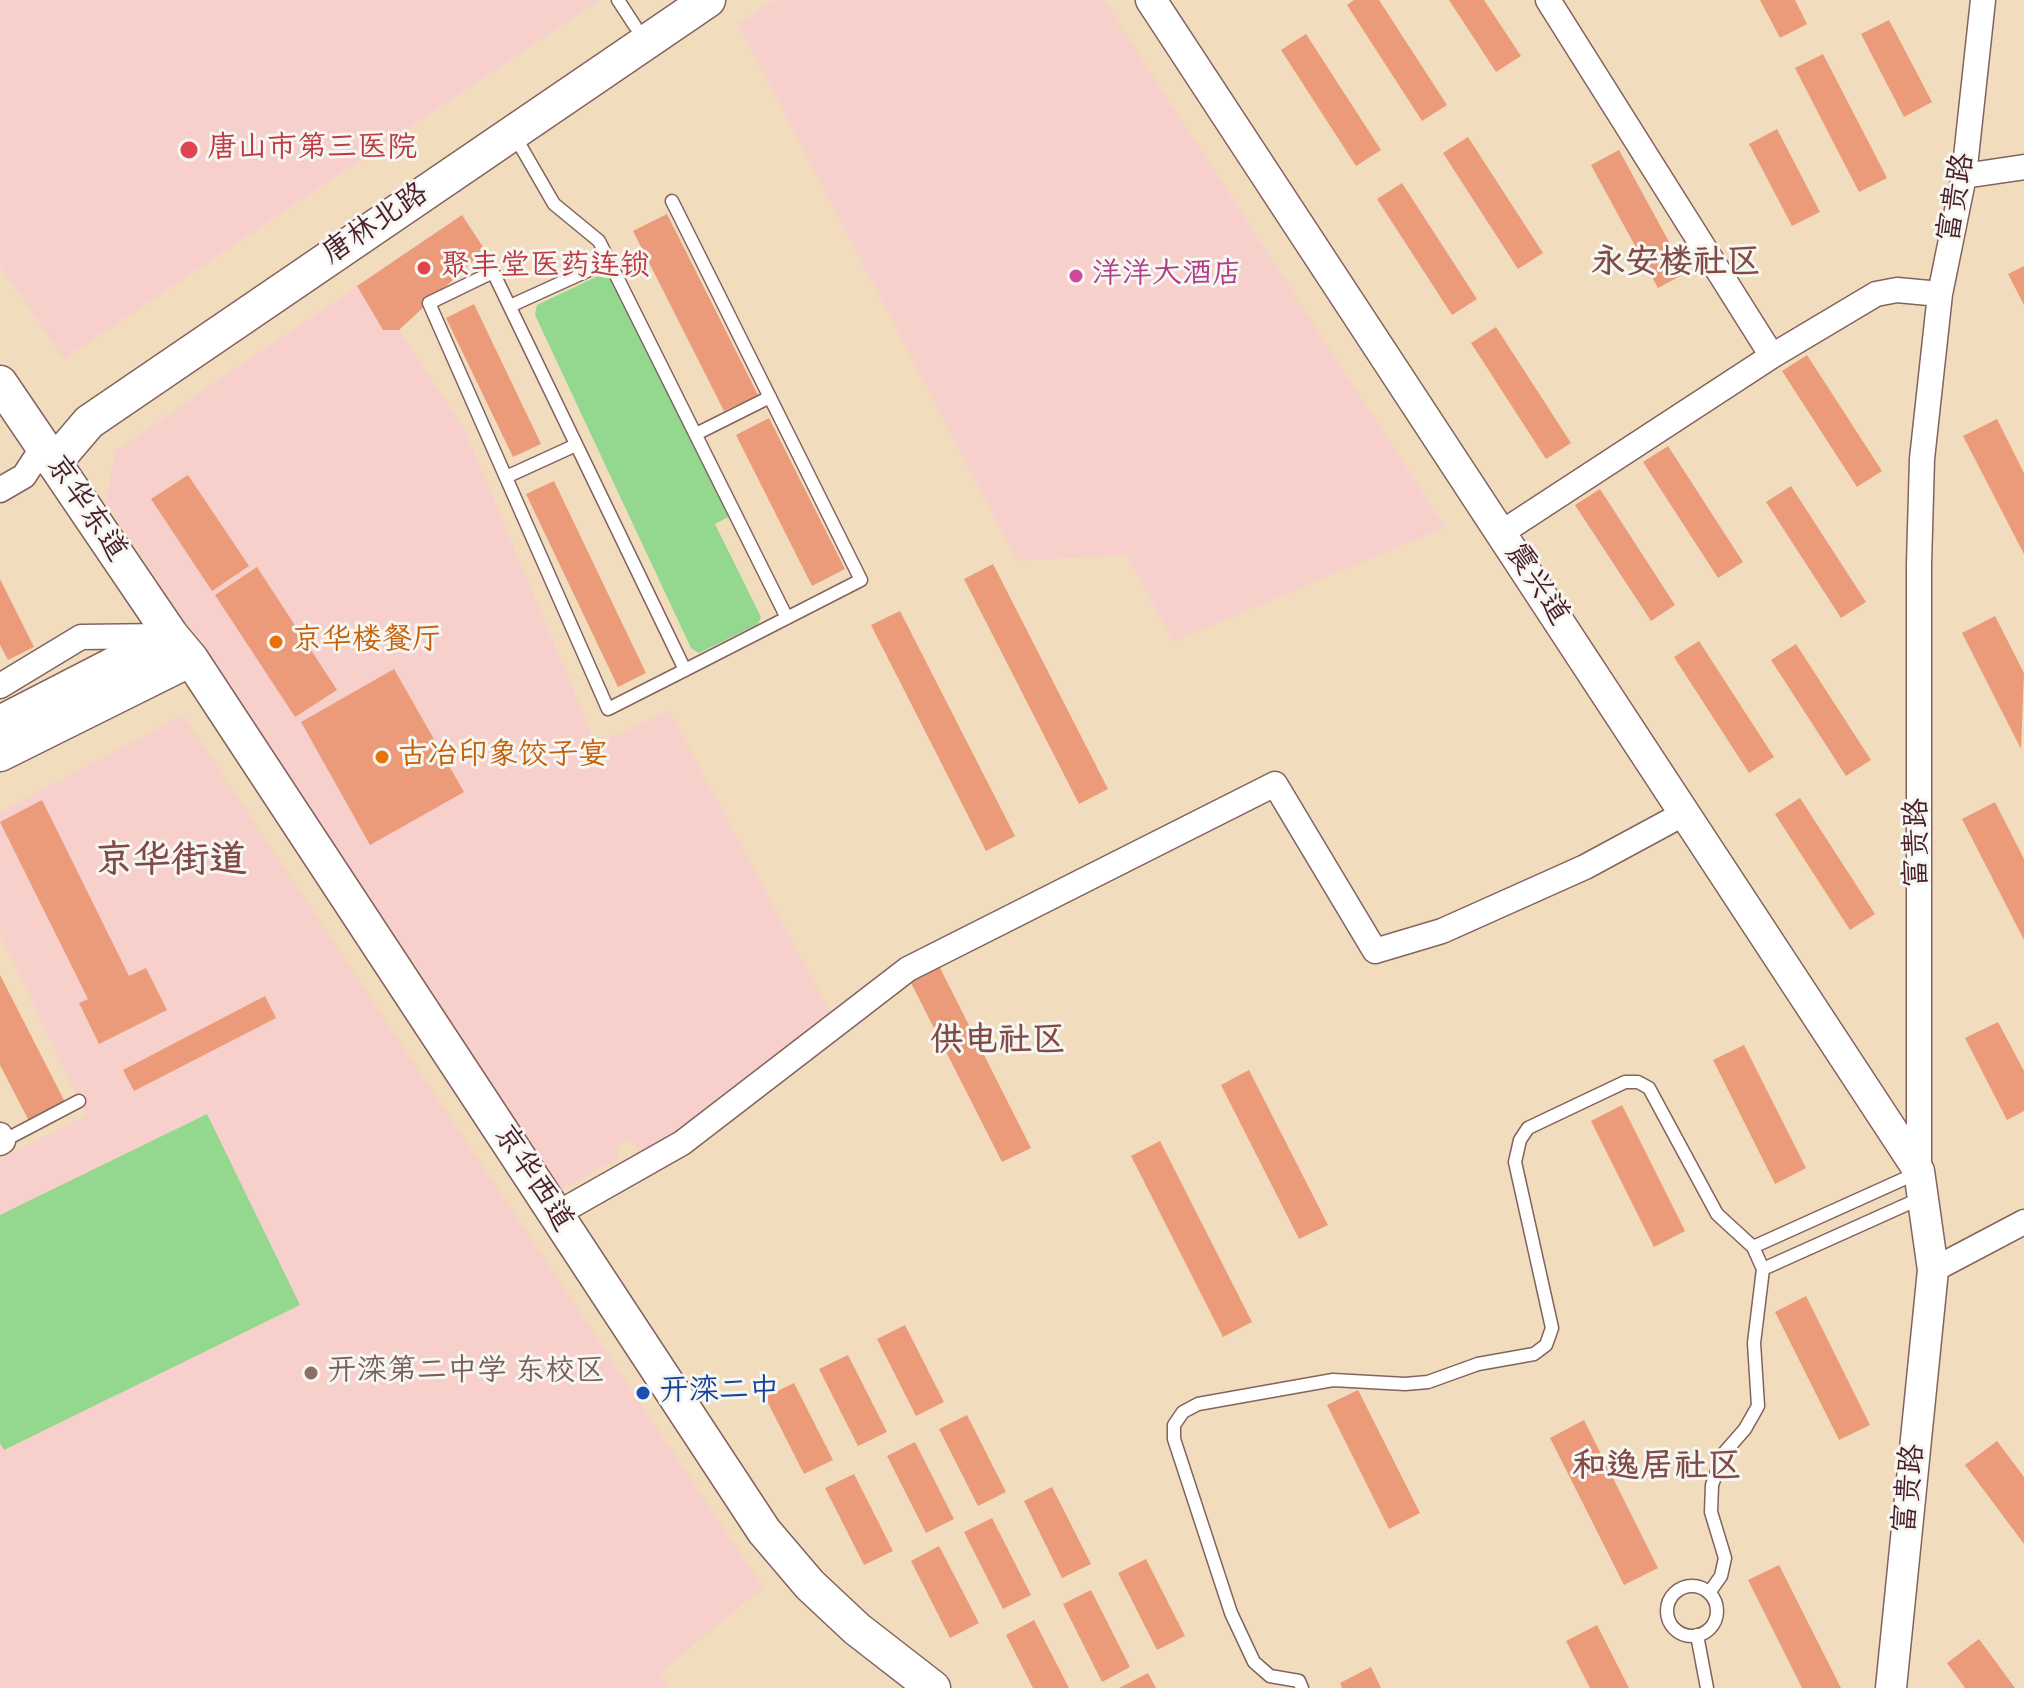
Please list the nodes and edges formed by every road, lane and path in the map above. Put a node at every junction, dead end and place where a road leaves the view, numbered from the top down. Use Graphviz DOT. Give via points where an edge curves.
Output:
graph roads {
  1 [pos="673,0"];
  2 [pos="708,0"];
  3 [pos="1151,0"];
  4 [pos="1548,0"];
  5 [pos="1983,0"];
  6 [pos="627,13"];
  7 [pos="508,126"];
  8 [pos="2024,167"];
  9 [pos="1964,176"];
  10 [pos="672,201"];
  11 [pos="609,261"];
  12 [pos="1940,294"];
  13 [pos="510,306"];
  14 [pos="1772,356"];
  15 [pos="0,383"];
  16 [pos="770,397"];
  17 [pos="696,434"];
  18 [pos="576,445"];
  19 [pos="48,455"];
  20 [pos="506,477"];
  21 [pos="0,490"];
  22 [pos="1501,533"];
  23 [pos="787,618"];
  24 [pos="181,647"];
  25 [pos="685,670"];
  26 [pos="0,686"];
  27 [pos="0,723"];
  28 [pos="0,754"];
  29 [pos="1685,813"];
  30 [pos="79,1101"];
  31 [pos="1,1140"];
  32 [pos="1921,1184"];
  33 [pos="555,1215"];
  34 [pos="2024,1222"];
  35 [pos="1753,1247"];
  36 [pos="1763,1269"];
  37 [pos="1933,1270"];
  38 [pos="1709,1593"];
  39 [pos="1697,1635"];
  40 [pos="933,1688"];
  41 [pos="1302,1688"];
  42 [pos="1707,1688"];
  43 [pos="1891,1688"];
  1 -- 6 [label="main road, 唐林北路"];
  2 -- 7 [label="main road, 唐林北路"];
  3 -- 22 [label="street, 震兴道"];
  4 -- 14 [label="street"];
  5 -- 9 [label="street, 富贵路"];
  6 -- 7 [label="main road, 唐林北路"];
  7 -- 11 [label="lane" via="554,204 599,241"];
  7 -- 19 [label="main road, 唐林北路" via="73,411"];
  8 -- 9 [label="street"];
  9 -- 12 [label="street, 富贵路"];
  10 -- 16 [label="lane"];
  11 -- 13 [label="lane"];
  11 -- 17 [label="lane"];
  12 -- 14 [label="street" via="1876,294"];
  12 -- 32 [label="street, 富贵路" via="1922,459 1919,564"];
  13 -- 18 [label="lane"];
  13 -- 20 [label="lane" via="493,272 429,303"];
  14 -- 22 [label="street"];
  15 -- 19 [label="main road, 京华东道"];
  16 -- 17 [label="lane"];
  16 -- 23 [label="lane" via="861,580"];
  17 -- 23 [label="lane"];
  18 -- 20 [label="lane"];
  18 -- 25 [label="lane"];
  19 -- 21 [label="street"];
  19 -- 24 [label="main road, 京华东道"];
  20 -- 25 [label="lane" via="608,709"];
  22 -- 29 [label="street, 震兴道"];
  23 -- 25 [label="lane"];
  24 -- 26 [label="street" via="81,637"];
  24 -- 27 [label="main road"];
  24 -- 28 [label="main road"];
  24 -- 33 [label="main road, 京华西道"];
  29 -- 32 [label="street, 震兴道"];
  29 -- 33 [label="street" via="1585,867 1442,931 1375,951 1275,784 908,969 682,1143"];
  30 -- 31 [label="lane"];
  32 -- 35 [label="lane"];
  32 -- 36 [label="lane"];
  32 -- 37 [label="street, 富贵路"];
  33 -- 40 [label="main road, 京华西道" via="764,1531 857,1629"];
  34 -- 37 [label="street"];
  35 -- 36 [label="lane"];
  35 -- 41 [label="lane" via="1717,1214 1649,1088 1625,1082 1528,1128 1520,1140 1515,1162 1552,1328 1546,1345 1534,1354 1478,1364 1428,1382 1333,1380 1198,1404 1183,1412 1174,1425 1174,1439 1231,1613 1254,1662 1270,1676 1299,1681"];
  36 -- 38 [label="lane" via="1754,1343 1758,1406 1724,1453 1712,1485 1711,1512 1725,1558"];
  37 -- 43 [label="street, 富贵路"];
  38 -- 39 [label="lane" via="1716,1603 1716,1620"];
  38 -- 39 [label="lane" via="1685,1587 1669,1603 1673,1627"];
  39 -- 42 [label="lane"];
}
